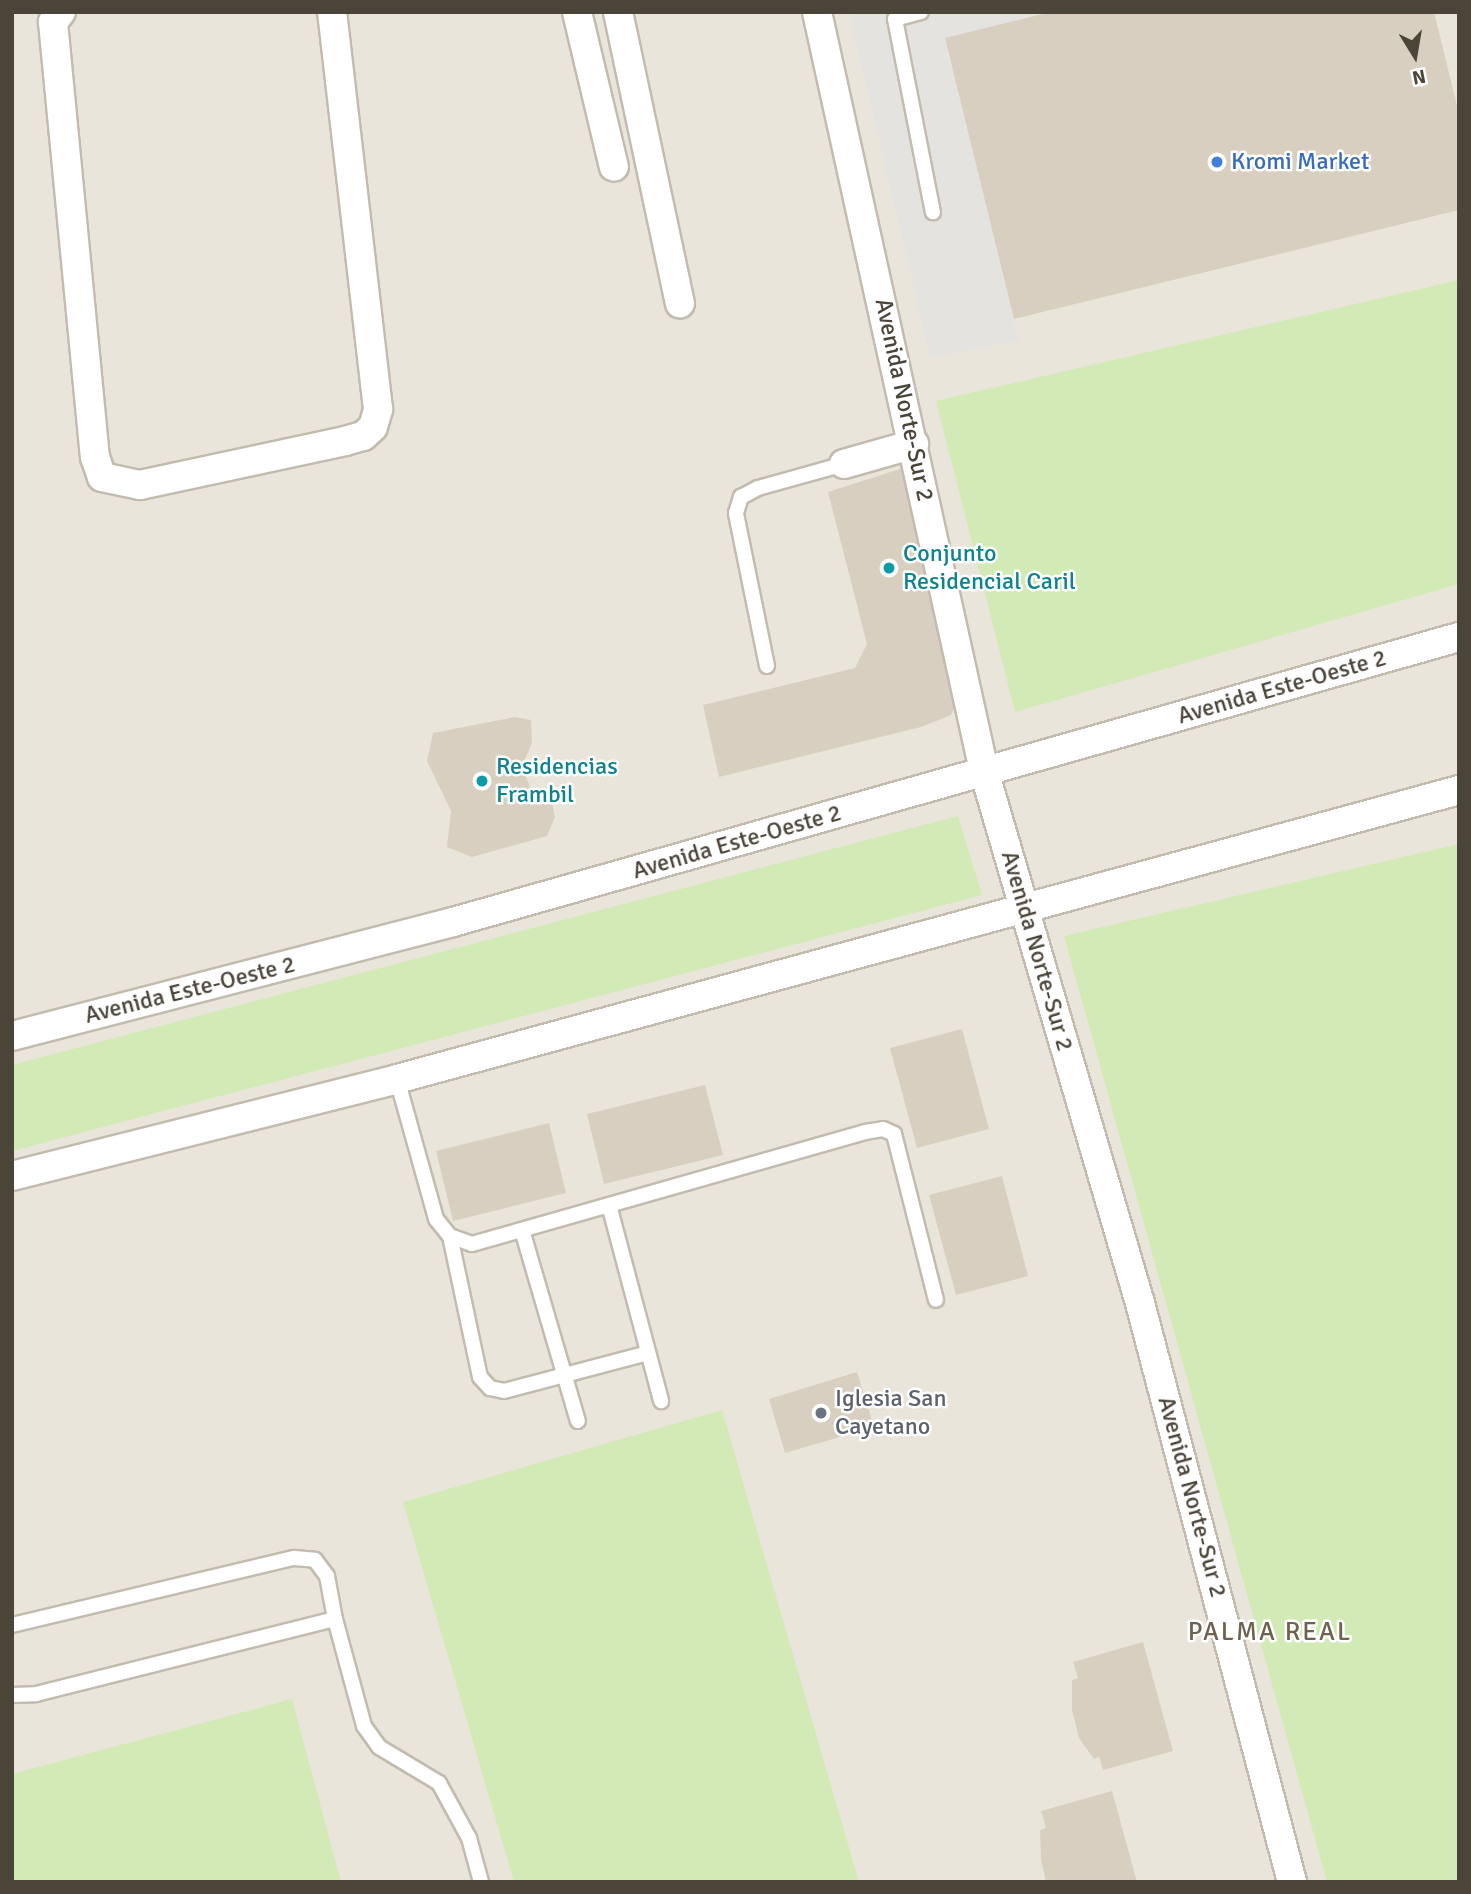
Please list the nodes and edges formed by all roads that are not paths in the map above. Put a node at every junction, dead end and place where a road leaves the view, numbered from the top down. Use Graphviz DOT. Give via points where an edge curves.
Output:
graph roads {
  1 [pos="61,12"];
  2 [pos="332,12"];
  3 [pos="577,12"];
  4 [pos="618,12"];
  5 [pos="817,12"];
  6 [pos="921,12"];
  7 [pos="895,15"];
  8 [pos="614,167"];
  9 [pos="933,212"];
  10 [pos="680,303"];
  11 [pos="914,444"];
  12 [pos="844,464"];
  13 [pos="1459,637"];
  14 [pos="767,666"];
  15 [pos="984,771"];
  16 [pos="1459,790"];
  17 [pos="1024,905"];
  18 [pos="12,1036"];
  19 [pos="397,1079"];
  20 [pos="12,1176"];
  21 [pos="609,1205"];
  22 [pos="522,1230"];
  23 [pos="450,1236"];
  24 [pos="936,1300"];
  25 [pos="648,1353"];
  26 [pos="564,1374"];
  27 [pos="662,1401"];
  28 [pos="578,1422"];
  29 [pos="335,1619"];
  30 [pos="12,1625"];
  31 [pos="12,1695"];
  32 [pos="481,1882"];
  33 [pos="1292,1882"];
  1 -- 2 [label="street" via="53,22 95,457 102,477 140,485 345,441 363,436 373,427 377,409"];
  3 -- 8 [label="street"];
  4 -- 10 [label="street"];
  5 -- 11 [label="street, Avenida Norte-Sur 2"];
  6 -- 7 [label="lane"];
  7 -- 9 [label="lane"];
  11 -- 12 [label="street"];
  11 -- 15 [label="street, Avenida Norte-Sur 2"];
  12 -- 14 [label="lane" via="758,488 741,498 736,513"];
  13 -- 15 [label="street, Avenida Este-Oeste 2"];
  15 -- 17 [label="street, Avenida Norte-Sur 2"];
  15 -- 18 [label="street, Avenida Este-Oeste 2" via="453,922"];
  16 -- 17 [label="street"];
  17 -- 19 [label="street"];
  17 -- 33 [label="street, Avenida Norte-Sur 2" via="1140,1303"];
  19 -- 20 [label="street"];
  19 -- 23 [label="lane" via="436,1219"];
  21 -- 22 [label="lane"];
  21 -- 24 [label="lane" via="883,1129 894,1134 904,1157"];
  21 -- 25 [label="lane"];
  22 -- 23 [label="lane" via="472,1244"];
  22 -- 26 [label="lane"];
  23 -- 26 [label="lane" via="480,1377 490,1388 504,1391"];
  25 -- 26 [label="lane"];
  25 -- 27 [label="lane"];
  26 -- 28 [label="lane"];
  29 -- 30 [label="lane" via="327,1576 315,1560 294,1558"];
  29 -- 31 [label="lane" via="36,1694"];
  29 -- 32 [label="lane" via="363,1726 379,1747 439,1783 470,1838"];
}
